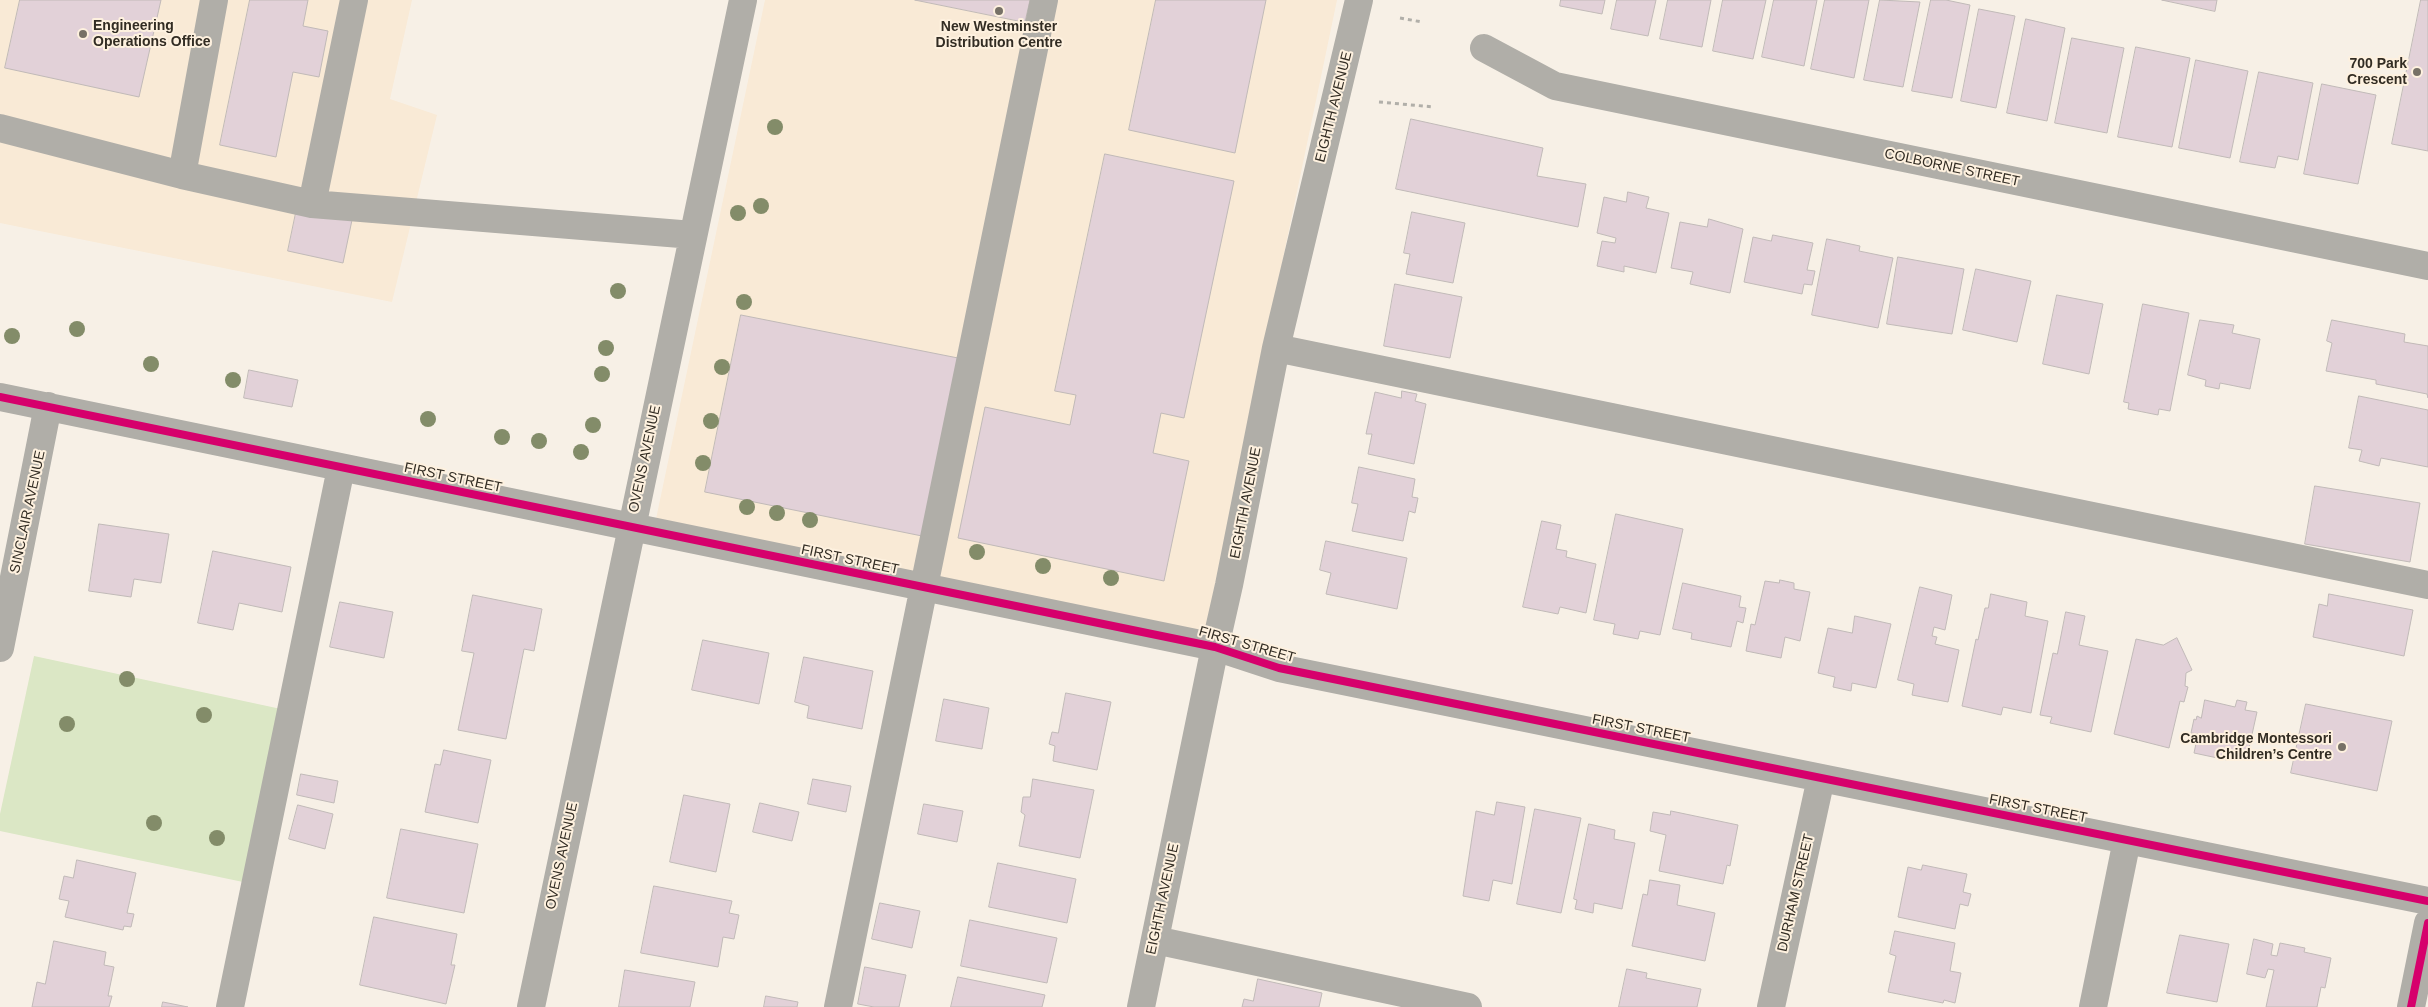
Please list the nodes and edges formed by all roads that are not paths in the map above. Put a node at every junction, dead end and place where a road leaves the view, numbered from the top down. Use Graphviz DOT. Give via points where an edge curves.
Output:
graph roads {
  1 [pos="214,0"];
  2 [pos="354,0"];
  3 [pos="743,0"];
  4 [pos="1044,0"];
  5 [pos="1359,0"];
  6 [pos="1484,48"];
  7 [pos="0,128"];
  8 [pos="182,175"];
  9 [pos="312,204"];
  10 [pos="693,236"];
  11 [pos="2428,266"];
  12 [pos="1276,348"];
  13 [pos="0,397"];
  14 [pos="48,406"];
  15 [pos="340,468"];
  16 [pos="631,528"];
  17 [pos="2428,585"];
  18 [pos="923,588"];
  19 [pos="1215,647"];
  20 [pos="0,648"];
  21 [pos="1821,778"];
  22 [pos="2127,840"];
  23 [pos="2428,901"];
  24 [pos="2428,924"];
  25 [pos="1155,940"];
  26 [pos="230,1007"];
  27 [pos="531,1007"];
  28 [pos="838,1007"];
  29 [pos="1141,1007"];
  30 [pos="1464,1007"];
  31 [pos="1770,1007"];
  32 [pos="2092,1007"];
  33 [pos="2411,1007"];
  1 -- 8 [label="street"];
  2 -- 9 [label="street"];
  3 -- 10 [label="street, OVENS AVENUE"];
  4 -- 18 [label="street"];
  5 -- 12 [label="street, EIGHTH AVENUE"];
  6 -- 11 [label="street, COLBORNE STREET" via="1554,86"];
  7 -- 8 [label="street"];
  8 -- 9 [label="street"];
  9 -- 10 [label="street"];
  10 -- 16 [label="street, OVENS AVENUE"];
  12 -- 17 [label="street"];
  12 -- 19 [label="street, EIGHTH AVENUE"];
  13 -- 14 [label="street, FIRST STREET"];
  14 -- 15 [label="street, FIRST STREET"];
  14 -- 20 [label="street, SINCLAIR AVENUE"];
  15 -- 16 [label="street, FIRST STREET"];
  15 -- 26 [label="street"];
  16 -- 18 [label="street, FIRST STREET"];
  16 -- 27 [label="street, OVENS AVENUE"];
  18 -- 19 [label="street, FIRST STREET"];
  18 -- 28 [label="street"];
  19 -- 21 [label="street, FIRST STREET" via="1279,668"];
  19 -- 25 [label="street, EIGHTH AVENUE"];
  21 -- 22 [label="street, FIRST STREET"];
  21 -- 31 [label="street, DURHAM STREET"];
  22 -- 23 [label="street, FIRST STREET"];
  22 -- 32 [label="street"];
  24 -- 33 [label="street"];
  25 -- 29 [label="street, EIGHTH AVENUE"];
  25 -- 30 [label="street"];
}
